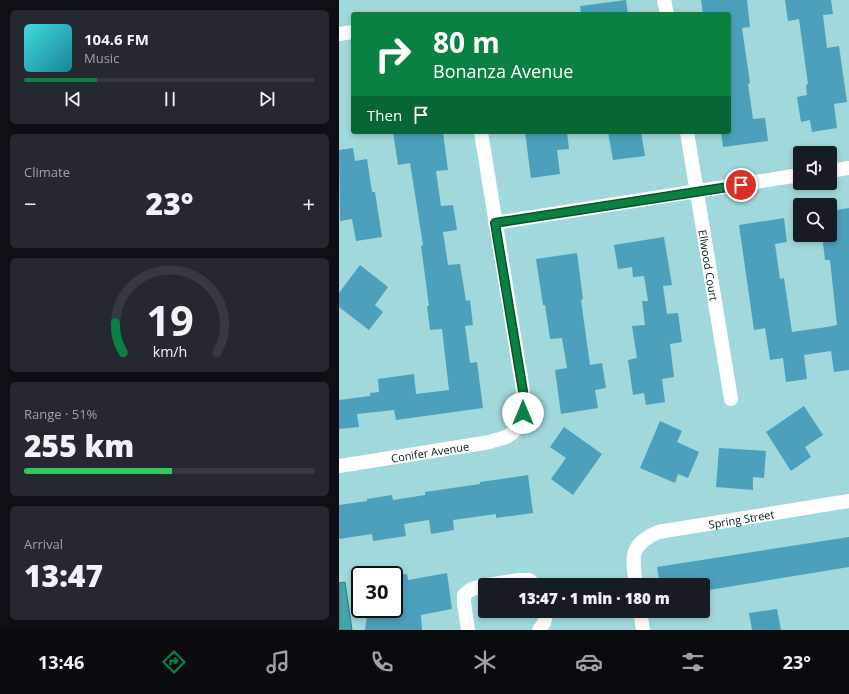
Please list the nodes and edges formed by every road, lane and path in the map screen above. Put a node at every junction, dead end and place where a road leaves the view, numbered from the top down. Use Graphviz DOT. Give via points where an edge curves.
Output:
graph roads {
  1 [pos="664,0"];
  2 [pos="667,12"];
  3 [pos="351,32"];
  4 [pos="339,34"];
  5 [pos="481,134"];
  6 [pos="687,134"];
  7 [pos="849,168"];
  8 [pos="837,170"];
  9 [pos="793,177"];
  10 [pos="697,192"];
  11 [pos="495,223"];
  12 [pos="731,399"];
  13 [pos="339,466"];
  14 [pos="849,501"];
  15 [pos="635,578"];
  16 [pos="478,587"];
  17 [pos="545,618"];
  18 [pos="641,618"];
  19 [pos="468,630"];
  20 [pos="539,630"];
  21 [pos="643,630"];
  1 -- 2 [label="street"];
  3 -- 4 [label="street"];
  5 -- 11 [label="street"];
  6 -- 10 [label="street, Ellwood Court"];
  7 -- 8 [label="street"];
  9 -- 10 [label="street"];
  10 -- 11 [label="street"];
  10 -- 12 [label="street, Ellwood Court"];
  11 -- 13 [label="street, Conifer Avenue" via="523,391 523,413 517,428 507,436 490,442"];
  14 -- 15 [label="street, Spring Street" via="658,532 637,546 633,558"];
  16 -- 19 [label="street" via="468,590 464,595"];
  17 -- 20 [label="street"];
  18 -- 21 [label="street"];
}
